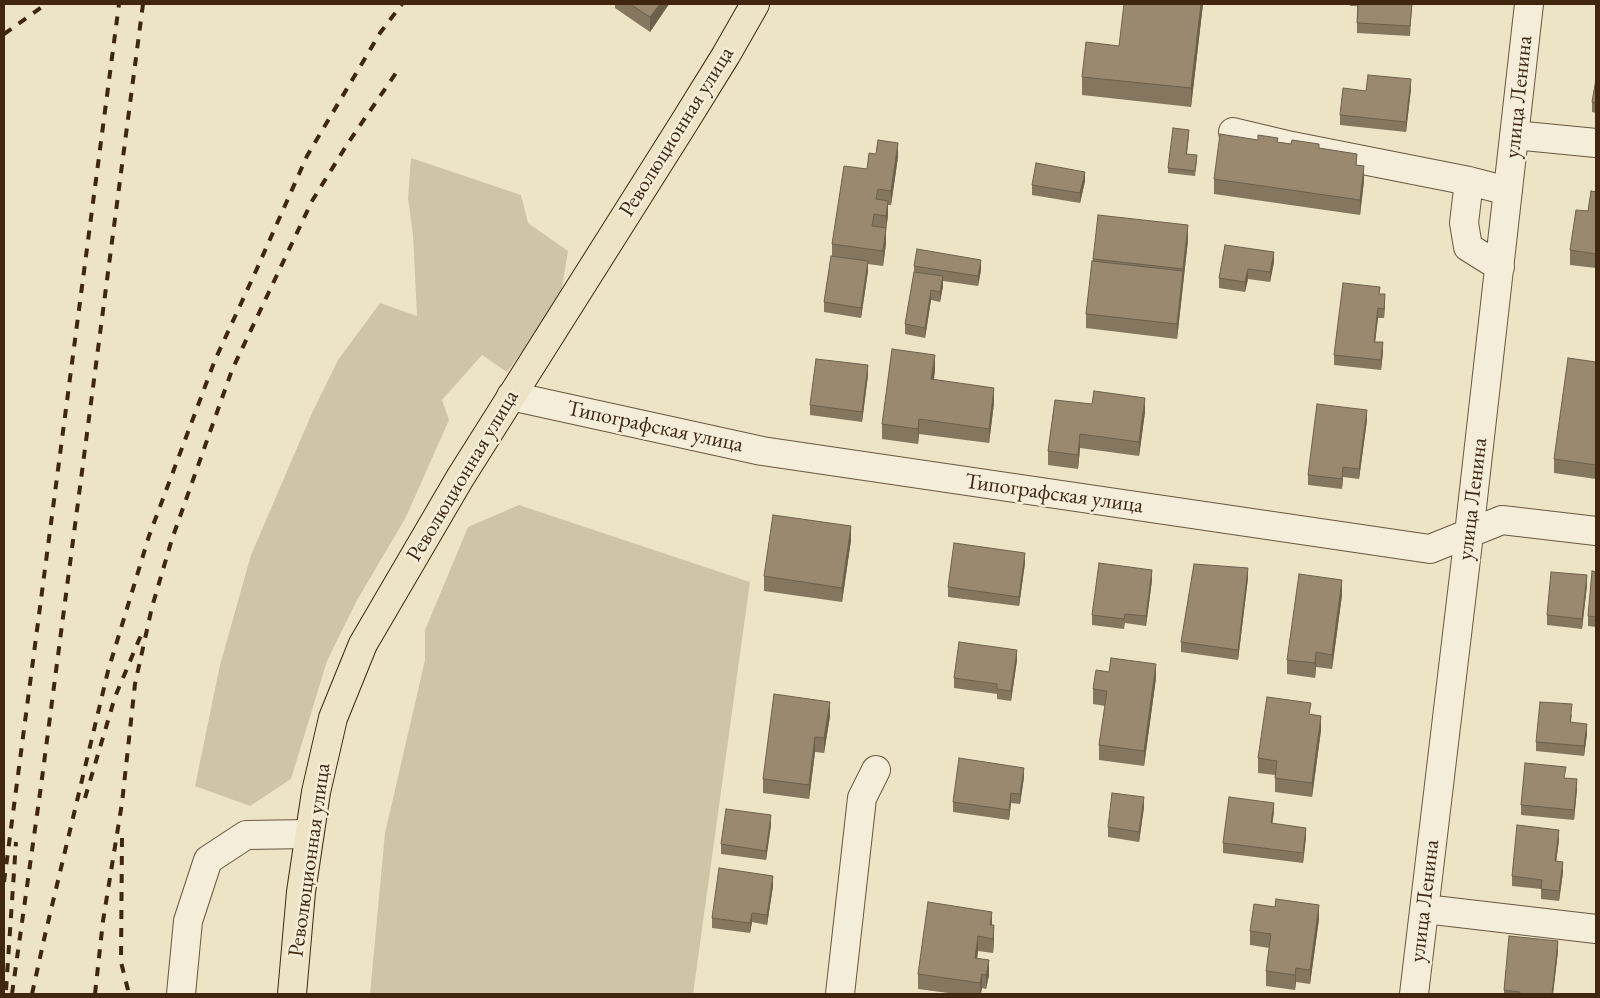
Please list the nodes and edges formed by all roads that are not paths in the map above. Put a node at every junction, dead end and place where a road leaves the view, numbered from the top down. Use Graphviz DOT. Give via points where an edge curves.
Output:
graph roads {
  1 [pos="755,4"];
  2 [pos="1529,4"];
  3 [pos="1233,132"];
  4 [pos="1514,136"];
  5 [pos="1596,143"];
  6 [pos="1469,181"];
  7 [pos="1508,191"];
  8 [pos="1500,267"];
  9 [pos="511,396"];
  10 [pos="1596,531"];
  11 [pos="1469,534"];
  12 [pos="876,770"];
  13 [pos="309,834"];
  14 [pos="1425,909"];
  15 [pos="1596,929"];
  16 [pos="181,994"];
  17 [pos="292,994"];
  18 [pos="840,994"];
  19 [pos="1414,994"];
  1 -- 9 [label="main road, Революционная улица" via="692,110"];
  2 -- 4 [label="street, улица Ленина"];
  3 -- 6 [label="street"];
  4 -- 5 [label="street"];
  4 -- 7 [label="street, улица Ленина"];
  6 -- 7 [label="street"];
  6 -- 8 [label="street" via="1464,223 1468,247"];
  7 -- 8 [label="street, улица Ленина"];
  8 -- 11 [label="street, улица Ленина"];
  9 -- 11 [label="street, Типографская улица" via="762,451 1430,549"];
  9 -- 13 [label="main road, Революционная улица" via="363,644 333,718"];
  10 -- 11 [label="street, Типографская улица" via="1502,520"];
  11 -- 14 [label="street, улица Ленина"];
  12 -- 18 [label="street" via="862,798"];
  13 -- 16 [label="street" via="246,835 208,860 188,921"];
  13 -- 17 [label="main road, Революционная улица"];
  14 -- 15 [label="street"];
  14 -- 19 [label="street, улица Ленина"];
}
